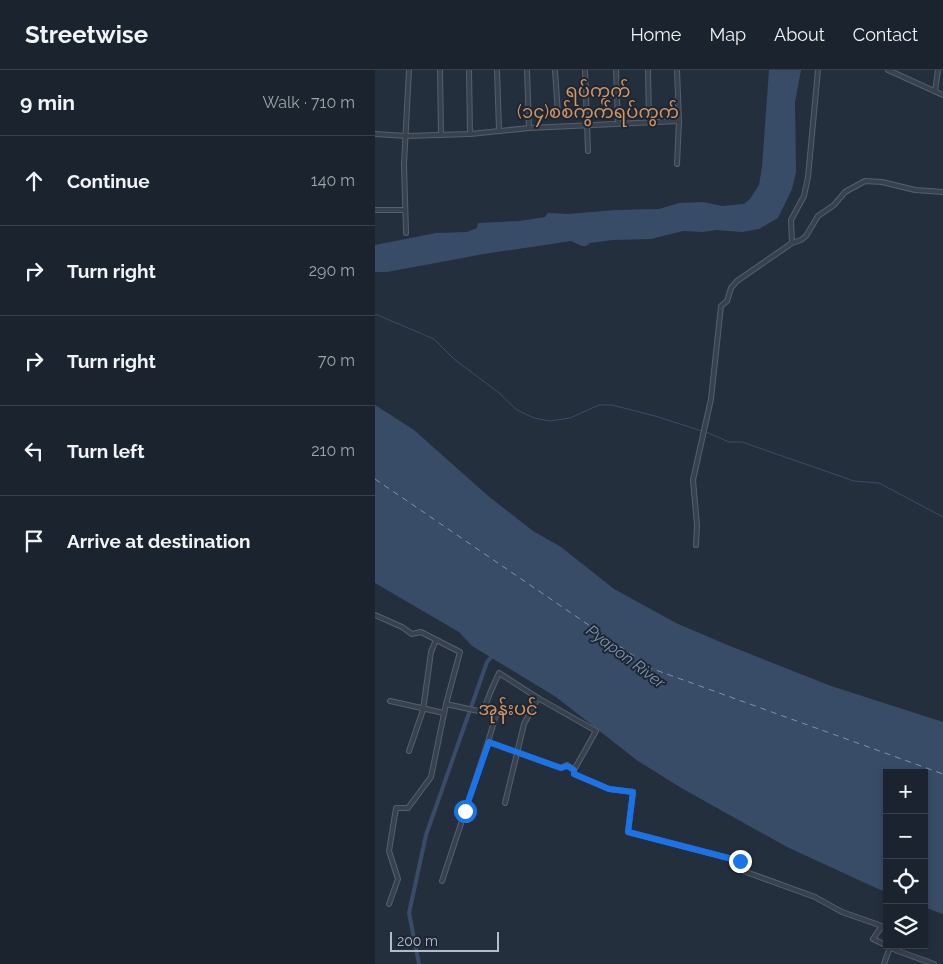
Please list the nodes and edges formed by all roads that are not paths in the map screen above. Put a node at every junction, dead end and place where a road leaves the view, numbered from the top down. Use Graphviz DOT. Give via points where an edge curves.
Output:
graph roads {
  1 [pos="409,70"];
  2 [pos="440,70"];
  3 [pos="469,70"];
  4 [pos="497,70"];
  5 [pos="527,70"];
  6 [pos="555,70"];
  7 [pos="585,70"];
  8 [pos="616,70"];
  9 [pos="648,70"];
  10 [pos="677,70"];
  11 [pos="818,70"];
  12 [pos="888,70"];
  13 [pos="938,70"];
  14 [pos="935,91"];
  15 [pos="943,95"];
  16 [pos="558,114"];
  17 [pos="679,121"];
  18 [pos="649,122"];
  19 [pos="618,123"];
  20 [pos="587,125"];
  21 [pos="529,128"];
  22 [pos="499,130"];
  23 [pos="375,134"];
  24 [pos="470,134"];
  25 [pos="441,135"];
  26 [pos="406,136"];
  27 [pos="588,151"];
  28 [pos="677,164"];
  29 [pos="943,192"];
  30 [pos="375,210"];
  31 [pos="404,210"];
  32 [pos="406,233"];
  33 [pos="792,243"];
  34 [pos="696,545"];
  35 [pos="375,615"];
  36 [pos="436,640"];
  37 [pos="538,698"];
  38 [pos="390,701"];
  39 [pos="446,704"];
  40 [pos="423,709"];
  41 [pos="483,712"];
  42 [pos="444,713"];
  43 [pos="489,742"];
  44 [pos="409,751"];
  45 [pos="518,752"];
  46 [pos="574,770"];
  47 [pos="505,803"];
  48 [pos="443,880"];
  49 [pos="389,904"];
  50 [pos="883,944"];
  51 [pos="889,949"];
  52 [pos="895,949"];
  53 [pos="884,964"];
  54 [pos="934,964"];
  1 -- 26 [label="street"];
  2 -- 25 [label="street"];
  3 -- 24 [label="street"];
  4 -- 22 [label="street"];
  5 -- 21 [label="street"];
  6 -- 16 [label="street"];
  7 -- 20 [label="street"];
  8 -- 19 [label="street"];
  9 -- 18 [label="street"];
  10 -- 17 [label="street"];
  11 -- 33 [label="street" via="808,176 804,196 791,220"];
  12 -- 14 [label="street"];
  13 -- 14 [label="street"];
  14 -- 15 [label="street"];
  17 -- 18 [label="street"];
  17 -- 28 [label="street"];
  18 -- 19 [label="street"];
  19 -- 20 [label="street"];
  20 -- 21 [label="street"];
  20 -- 27 [label="street"];
  21 -- 22 [label="street"];
  22 -- 24 [label="street"];
  23 -- 26 [label="street"];
  24 -- 25 [label="street"];
  25 -- 26 [label="street"];
  26 -- 31 [label="street"];
  29 -- 33 [label="street" via="865,181 845,192 818,216 806,236"];
  30 -- 31 [label="street"];
  31 -- 32 [label="street"];
  33 -- 34 [label="street" via="737,281 722,304 711,399 693,480"];
  35 -- 36 [label="street" via="412,634 421,632"];
  36 -- 39 [label="street" via="460,652"];
  36 -- 40 [label="street" via="431,652"];
  37 -- 41 [label="street" via="499,673"];
  37 -- 45 [label="street" via="524,724"];
  37 -- 46 [label="street" via="596,730"];
  38 -- 40 [label="street"];
  39 -- 41 [label="street"];
  39 -- 42 [label="street"];
  40 -- 42 [label="street"];
  40 -- 44 [label="street"];
  41 -- 43 [label="street" via="496,716"];
  42 -- 49 [label="street" via="431,777 407,808 396,808 389,851 398,879"];
  43 -- 45 [label="street"];
  43 -- 48 [label="street"];
  45 -- 46 [label="street"];
  45 -- 47 [label="street"];
  46 -- 50 [label="street" via="574,774 609,789 633,792 628,832 740,861 735,868 882,926 873,939"];
  51 -- 53 [label="street"];
  52 -- 54 [label="street"];
}
